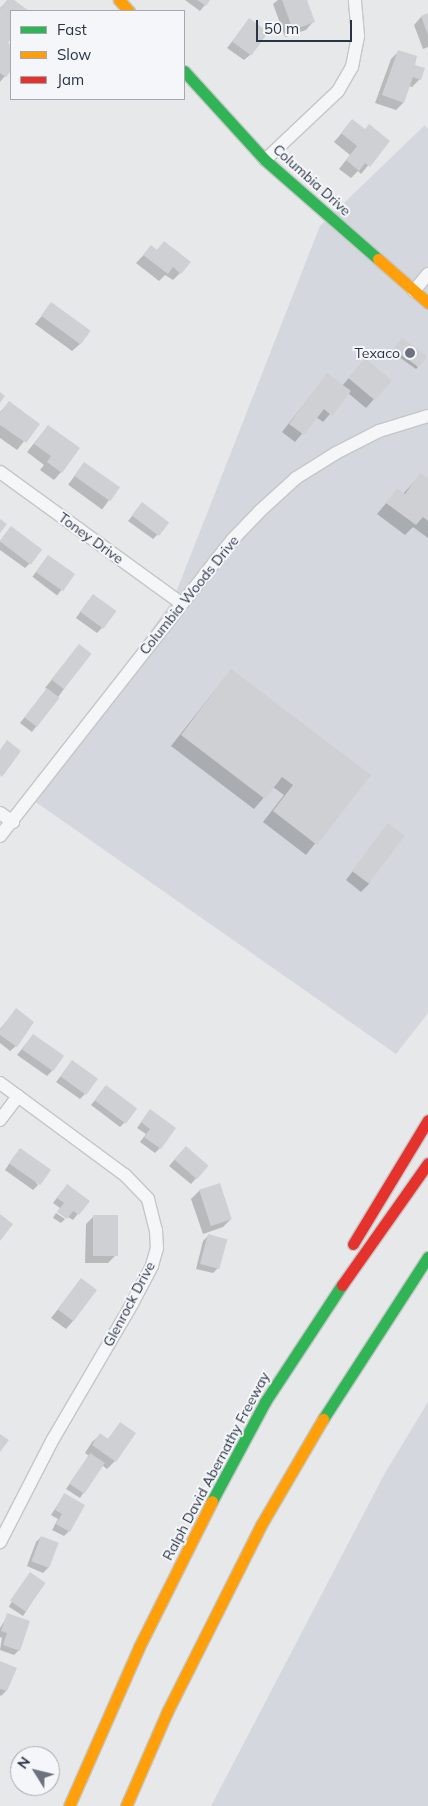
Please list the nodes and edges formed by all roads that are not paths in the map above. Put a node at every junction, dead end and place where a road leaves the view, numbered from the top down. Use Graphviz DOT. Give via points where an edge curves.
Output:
graph roads {
  1 [pos="119,0"];
  2 [pos="355,0"];
  3 [pos="128,10"];
  4 [pos="185,72"];
  5 [pos="265,160"];
  6 [pos="428,274"];
  7 [pos="414,291"];
  8 [pos="428,303"];
  9 [pos="428,416"];
  10 [pos="0,472"];
  11 [pos="181,603"];
  12 [pos="0,812"];
  13 [pos="13,822"];
  14 [pos="0,836"];
  15 [pos="0,1083"];
  16 [pos="18,1096"];
  17 [pos="0,1120"];
  18 [pos="428,1120"];
  19 [pos="428,1163"];
  20 [pos="428,1257"];
  21 [pos="428,1275"];
  22 [pos="372,1340"];
  23 [pos="265,1402"];
  24 [pos="0,1542"];
  25 [pos="69,1806"];
  26 [pos="126,1806"];
  1 -- 3 [label="main road"];
  2 -- 5 [label="street" via="358,36 352,67 338,91"];
  4 -- 5 [label="main road, Columbia Drive"];
  5 -- 7 [label="main road, Columbia Drive"];
  6 -- 7 [label="street"];
  7 -- 8 [label="main road, Columbia Drive"];
  9 -- 11 [label="street, Columbia Woods Drive" via="380,431 296,478 233,538"];
  10 -- 11 [label="street, Toney Drive"];
  11 -- 13 [label="street, Columbia Woods Drive"];
  12 -- 13 [label="street"];
  13 -- 14 [label="street, Columbia Woods Drive"];
  15 -- 16 [label="street, Glenrock Drive"];
  16 -- 17 [label="street"];
  16 -- 24 [label="street, Glenrock Drive" via="125,1175 148,1200 157,1248 152,1266 132,1304 53,1439"];
  18 -- 23 [label="main road" via="344,1260"];
  19 -- 23 [label="main road, Ralph David Abernathy Freeway" via="325,1309"];
  20 -- 22 [label="main road"];
  21 -- 22 [label="main road"];
  22 -- 26 [label="main road" via="260,1525 171,1704"];
  23 -- 25 [label="main road, Ralph David Abernathy Freeway" via="143,1638"];
}
